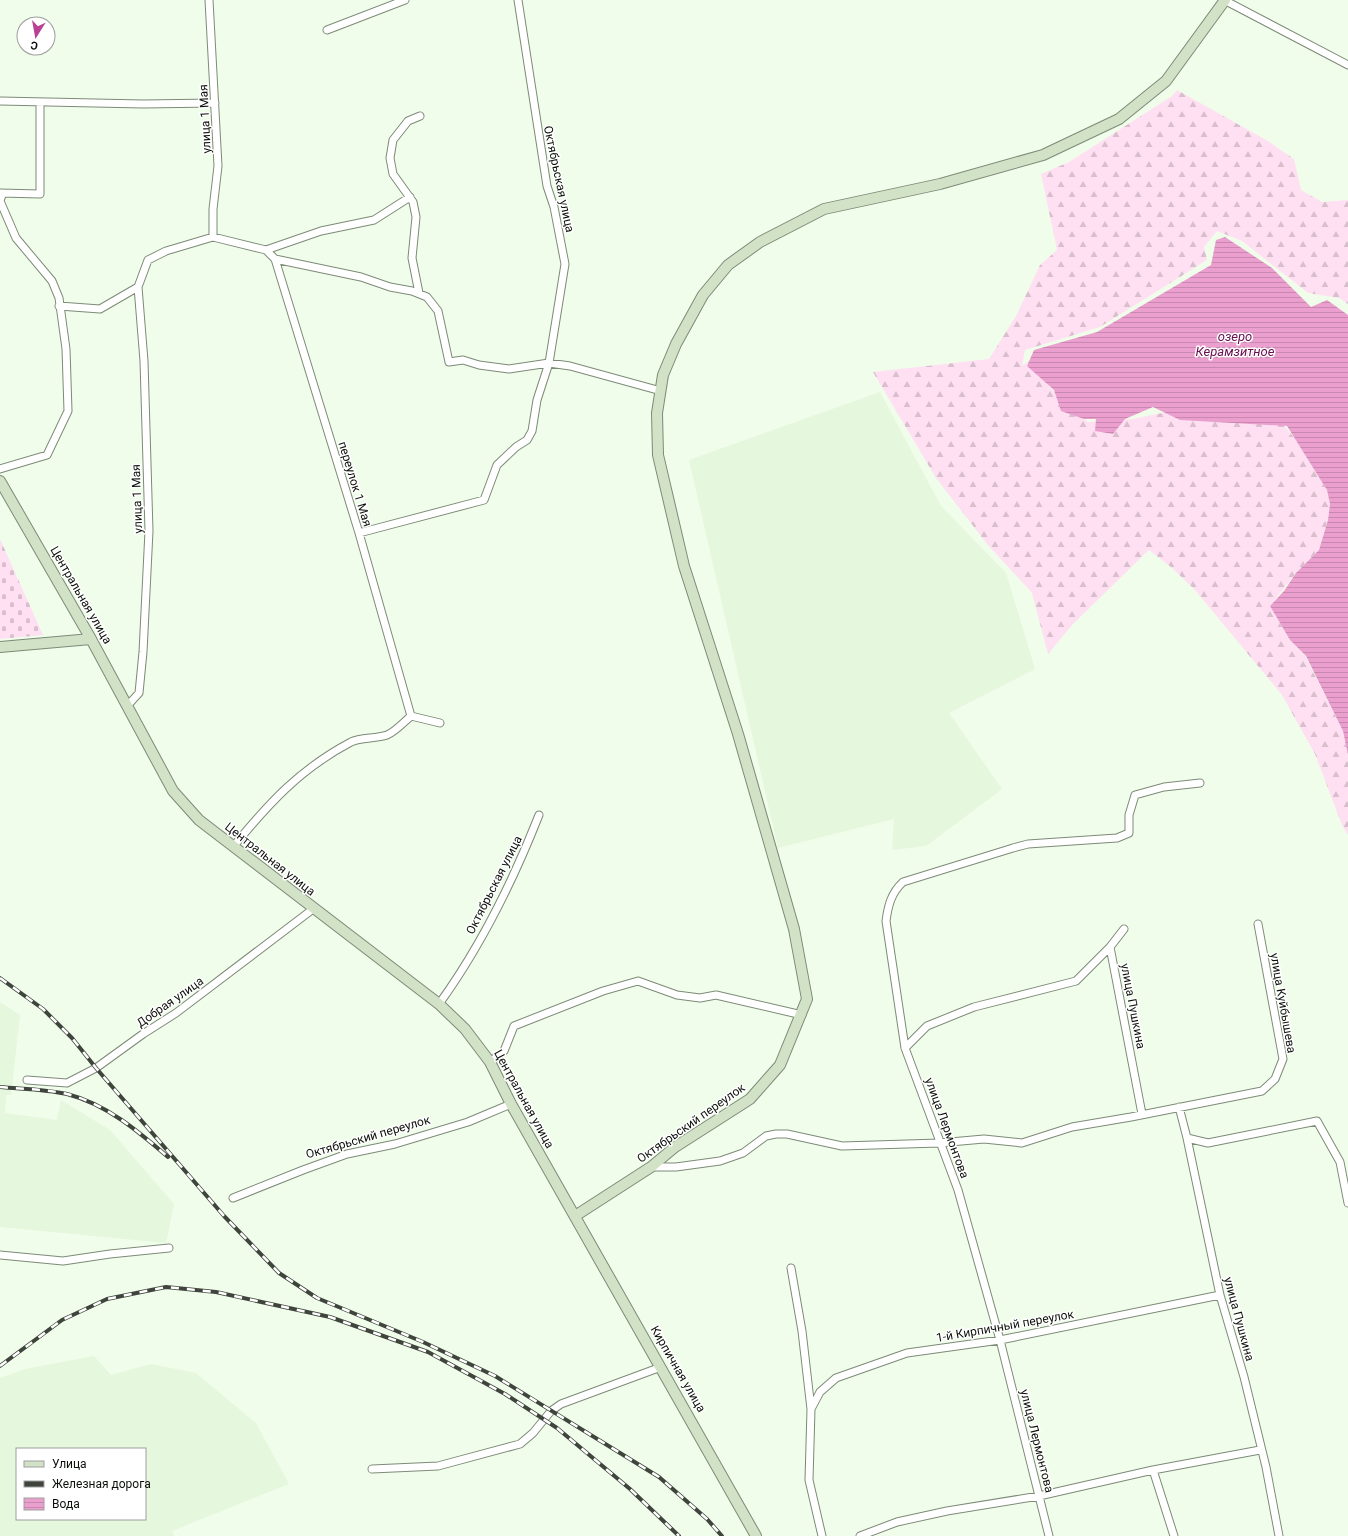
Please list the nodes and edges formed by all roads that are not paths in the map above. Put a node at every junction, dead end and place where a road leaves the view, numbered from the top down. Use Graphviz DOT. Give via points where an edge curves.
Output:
graph roads {
  1 [pos="208,0"];
  2 [pos="405,0"];
  3 [pos="518,0"];
  4 [pos="1224,0"];
  5 [pos="327,30"];
  6 [pos="1348,65"];
  7 [pos="0,101"];
  8 [pos="40,102"];
  9 [pos="215,103"];
  10 [pos="420,116"];
  11 [pos="1,194"];
  12 [pos="410,197"];
  13 [pos="213,237"];
  14 [pos="266,250"];
  15 [pos="275,259"];
  16 [pos="138,287"];
  17 [pos="419,293"];
  18 [pos="59,306"];
  19 [pos="550,363"];
  20 [pos="661,391"];
  21 [pos="0,469"];
  22 [pos="0,481"];
  23 [pos="359,533"];
  24 [pos="91,639"];
  25 [pos="0,647"];
  26 [pos="128,705"];
  27 [pos="411,716"];
  28 [pos="440,722"];
  29 [pos="1200,783"];
  30 [pos="539,815"];
  31 [pos="234,847"];
  32 [pos="313,909"];
  33 [pos="1258,924"];
  34 [pos="1124,929"];
  35 [pos="1110,947"];
  36 [pos="439,1004"];
  37 [pos="802,1015"];
  38 [pos="905,1048"];
  39 [pos="490,1062"];
  40 [pos="27,1080"];
  41 [pos="511,1104"];
  42 [pos="1179,1107"];
  43 [pos="1142,1114"];
  44 [pos="1188,1138"];
  45 [pos="939,1143"];
  46 [pos="651,1167"];
  47 [pos="234,1198"];
  48 [pos="1348,1204"];
  49 [pos="575,1216"];
  50 [pos="168,1248"];
  51 [pos="0,1255"];
  52 [pos="791,1268"];
  53 [pos="1220,1295"];
  54 [pos="1000,1340"];
  55 [pos="662,1367"];
  56 [pos="811,1409"];
  57 [pos="1260,1450"];
  58 [pos="372,1469"];
  59 [pos="1153,1470"];
  60 [pos="1039,1496"];
  61 [pos="756,1536"];
  62 [pos="822,1536"];
  63 [pos="860,1536"];
  64 [pos="1049,1536"];
  65 [pos="1174,1536"];
  66 [pos="1279,1536"];
  1 -- 9 [label="street, улица 1 Мая"];
  2 -- 5 [label="street"];
  3 -- 19 [label="street, Октябрьская улица" via="547,186 554,207 565,264"];
  4 -- 6 [label="street"];
  4 -- 20 [label="street, Октябрьский переулок" via="1166,81 1119,119 1043,155 940,184 824,209 760,242 728,265 703,295 676,344 663,375"];
  7 -- 8 [label="street"];
  8 -- 9 [label="street"];
  8 -- 11 [label="street" via="40,194"];
  9 -- 13 [label="street, улица 1 Мая" via="218,166"];
  10 -- 12 [label="street" via="408,121 393,140 390,158 393,174"];
  11 -- 18 [label="street" via="0,201 16,238 52,282 59,298"];
  12 -- 14 [label="street" via="374,220 321,232"];
  12 -- 17 [label="street" via="416,217 412,258"];
  13 -- 14 [label="street"];
  13 -- 16 [label="street" via="166,251 148,260"];
  14 -- 15 [label="street"];
  15 -- 17 [label="street" via="361,277"];
  15 -- 23 [label="street, переулок 1 Мая"];
  16 -- 18 [label="street" via="100,309"];
  16 -- 26 [label="street, улица 1 Мая" via="144,361 149,531 139,693"];
  17 -- 19 [label="street" via="432,302 438,311 449,362 463,360 509,369"];
  18 -- 21 [label="street" via="66,349 68,411 47,455"];
  19 -- 20 [label="street"];
  19 -- 23 [label="street, Октябрьская улица" via="537,400 532,431 527,440 497,465 484,500"];
  20 -- 37 [label="street, Октябрьский переулок" via="657,413 660,462 684,566 738,734 794,929 807,999"];
  22 -- 24 [label="street, Центральная улица"];
  23 -- 27 [label="street, переулок 1 Мая"];
  24 -- 25 [label="street"];
  24 -- 26 [label="street, Центральная улица"];
  26 -- 31 [label="street, Центральная улица" via="176,797 199,820"];
  27 -- 28 [label="street"];
  27 -- 31 [label="street" via="388,735 353,741 294,779 262,812"];
  29 -- 38 [label="street, улица Лермонтова" via="1164,787 1135,795 1129,815 1129,834 1117,838 1028,844 903,882 889,903 886,921"];
  30 -- 36 [label="street, Октябрьская улица" via="524,855 490,923"];
  31 -- 32 [label="street, Центральная улица"];
  32 -- 36 [label="street, Центральная улица"];
  32 -- 40 [label="street, Добрая улица" via="176,1013 96,1068 67,1083"];
  33 -- 42 [label="street, улица Куйбышева" via="1283,1059 1275,1079 1262,1091"];
  34 -- 35 [label="street"];
  35 -- 38 [label="street" via="1076,981 974,1008 927,1026"];
  35 -- 43 [label="street, улица Пушкина"];
  36 -- 39 [label="street, Центральная улица" via="465,1029"];
  37 -- 39 [label="street" via="716,995 700,998 677,995 638,981 603,991 514,1026 504,1051"];
  37 -- 46 [label="street, Октябрьский переулок" via="780,1065 750,1099 675,1148"];
  38 -- 45 [label="street, улица Лермонтова"];
  39 -- 41 [label="street, Центральная улица"];
  41 -- 47 [label="street, Октябрьский переулок" via="468,1122 340,1157"];
  41 -- 49 [label="street, Центральная улица"];
  42 -- 43 [label="street, улица Куйбышева"];
  42 -- 44 [label="street, улица Пушкина"];
  43 -- 45 [label="street, улица Куйбышева" via="1072,1127 1022,1143 984,1139"];
  44 -- 48 [label="street" via="1208,1143 1317,1121 1340,1162"];
  44 -- 53 [label="street, улица Пушкина"];
  45 -- 46 [label="street, улица Куйбышева" via="842,1146 776,1134 766,1136 743,1153 720,1161 676,1167"];
  45 -- 54 [label="street, улица Лермонтова" via="958,1190"];
  46 -- 49 [label="street, Октябрьский переулок"];
  49 -- 55 [label="street, Кирпичная улица"];
  50 -- 51 [label="street" via="63,1261"];
  52 -- 56 [label="street" via="802,1331"];
  53 -- 54 [label="street, 1-й Кирпичный переулок"];
  53 -- 57 [label="street, улица Пушкина" via="1244,1377"];
  54 -- 56 [label="street, 1-й Кирпичный переулок" via="907,1353 836,1378 820,1392"];
  54 -- 60 [label="street, улица Лермонтова"];
  55 -- 58 [label="street" via="560,1404 520,1444 438,1466"];
  55 -- 61 [label="street, Кирпичная улица"];
  56 -- 62 [label="street" via="809,1480"];
  57 -- 59 [label="street"];
  57 -- 66 [label="street, улица Пушкина" via="1266,1467"];
  59 -- 60 [label="street"];
  59 -- 65 [label="street"];
  60 -- 63 [label="street" via="904,1520"];
  60 -- 64 [label="street, улица Лермонтова"];
}
